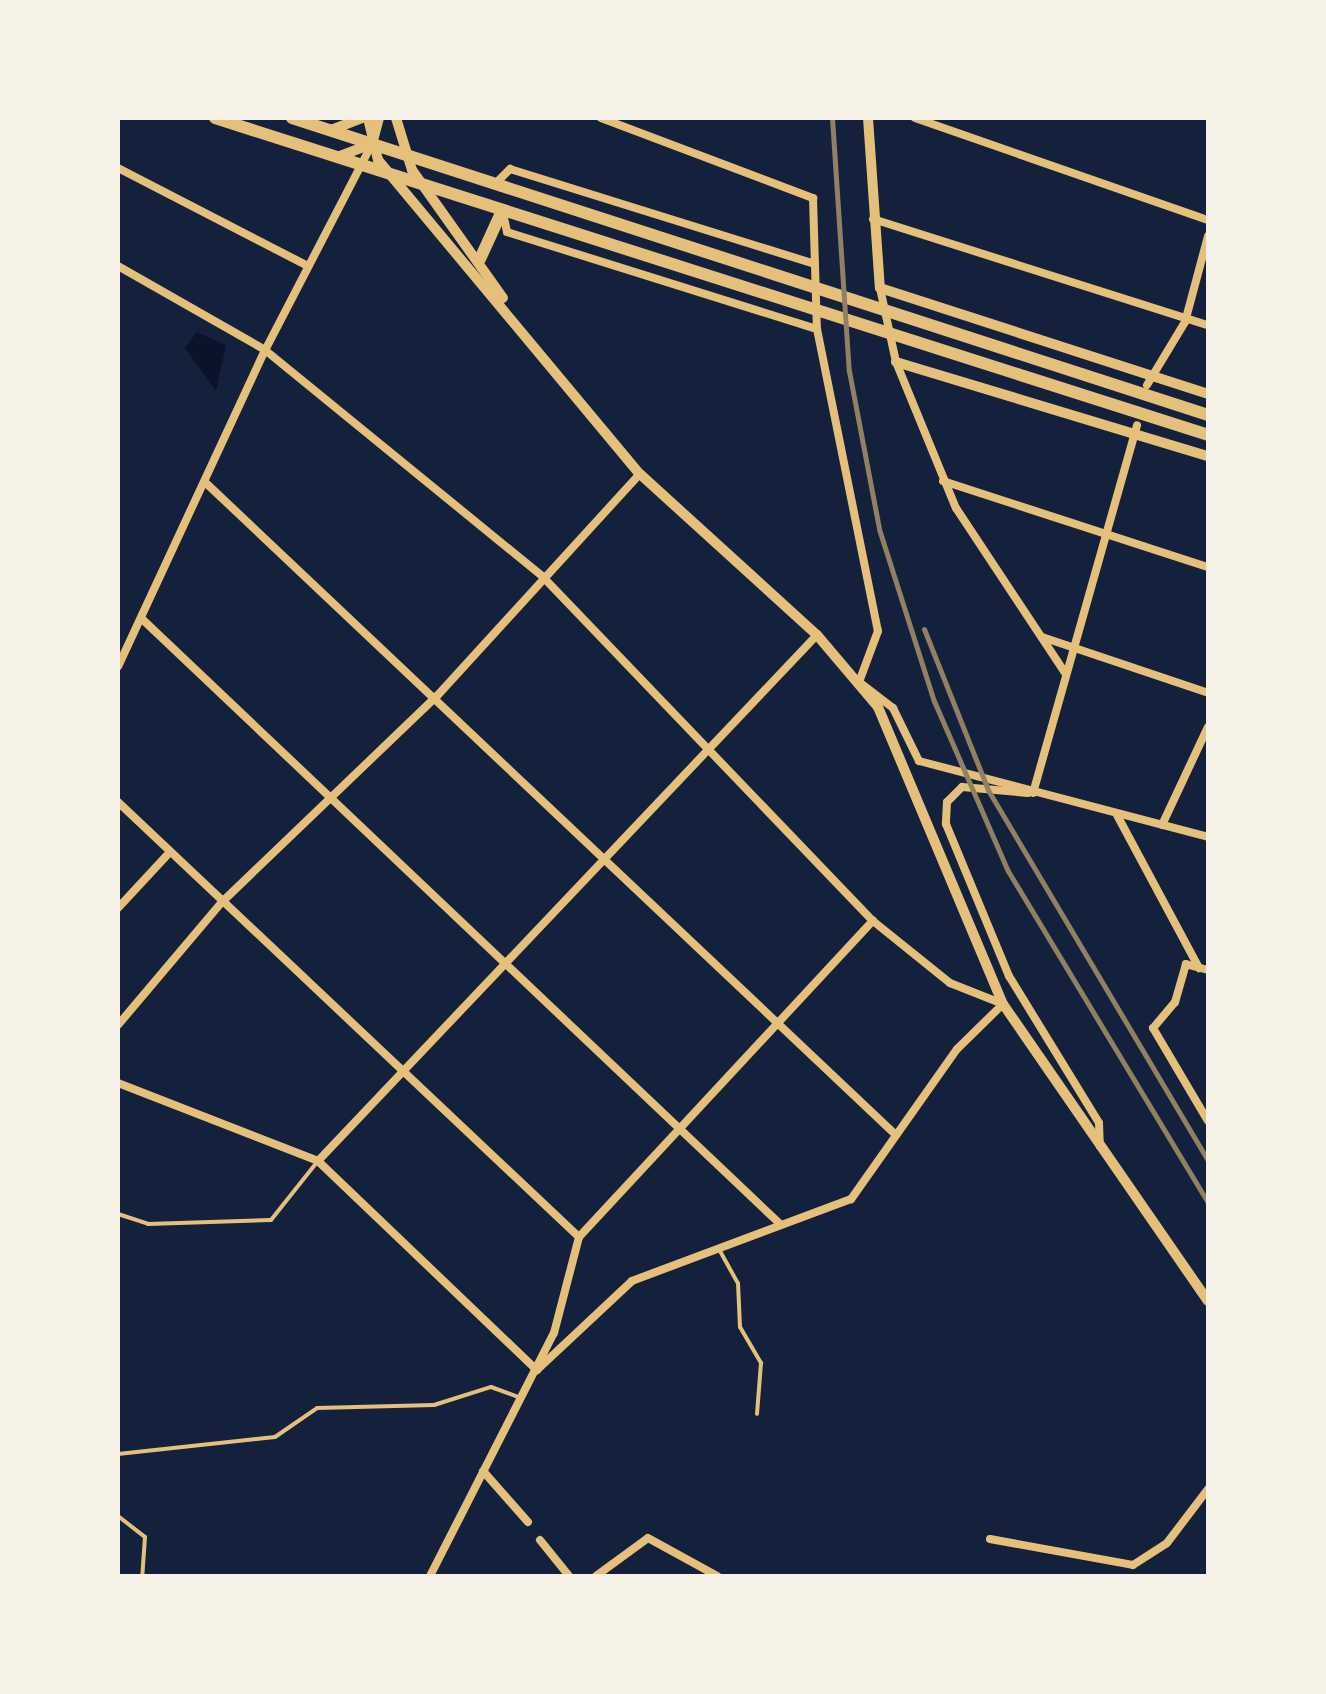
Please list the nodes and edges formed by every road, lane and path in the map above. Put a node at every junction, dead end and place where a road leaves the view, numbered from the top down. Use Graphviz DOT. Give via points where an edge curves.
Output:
graph roads {
  1 [pos="215,118"];
  2 [pos="292,118"];
  3 [pos="365,118"];
  4 [pos="380,118"];
  5 [pos="396,118"];
  6 [pos="601,118"];
  7 [pos="868,118"];
  8 [pos="915,118"];
  9 [pos="330,130"];
  10 [pos="372,144"];
  11 [pos="406,154"];
  12 [pos="337,156"];
  13 [pos="362,165"];
  14 [pos="118,168"];
  15 [pos="390,174"];
  16 [pos="496,183"];
  17 [pos="422,185"];
  18 [pos="502,210"];
  19 [pos="874,219"];
  20 [pos="1208,220"];
  21 [pos="1208,236"];
  22 [pos="480,259"];
  23 [pos="815,264"];
  24 [pos="118,266"];
  25 [pos="308,266"];
  26 [pos="880,288"];
  27 [pos="511,312"];
  28 [pos="1186,322"];
  29 [pos="1208,326"];
  30 [pos="818,329"];
  31 [pos="265,350"];
  32 [pos="896,362"];
  33 [pos="1148,380"];
  34 [pos="1208,394"];
  35 [pos="1208,415"];
  36 [pos="1136,429"];
  37 [pos="1208,434"];
  38 [pos="1208,456"];
  39 [pos="640,474"];
  40 [pos="944,481"];
  41 [pos="207,484"];
  42 [pos="1105,530"];
  43 [pos="1208,566"];
  44 [pos="543,576"];
  45 [pos="141,618"];
  46 [pos="1036,634"];
  47 [pos="816,635"];
  48 [pos="1072,650"];
  49 [pos="118,666"];
  50 [pos="1066,674"];
  51 [pos="859,682"];
  52 [pos="1208,692"];
  53 [pos="437,696"];
  54 [pos="1208,728"];
  55 [pos="708,748"];
  56 [pos="1033,793"];
  57 [pos="331,798"];
  58 [pos="118,802"];
  59 [pos="1117,815"];
  60 [pos="1162,825"];
  61 [pos="1208,837"];
  62 [pos="170,852"];
  63 [pos="606,862"];
  64 [pos="222,902"];
  65 [pos="118,908"];
  66 [pos="873,921"];
  67 [pos="505,967"];
  68 [pos="1204,969"];
  69 [pos="1003,1004"];
  70 [pos="118,1024"];
  71 [pos="778,1025"];
  72 [pos="405,1072"];
  73 [pos="118,1082"];
  74 [pos="1208,1120"];
  75 [pos="679,1134"];
  76 [pos="896,1134"];
  77 [pos="1100,1152"];
  78 [pos="318,1161"];
  79 [pos="118,1214"];
  80 [pos="780,1224"];
  81 [pos="579,1237"];
  82 [pos="719,1248"];
  83 [pos="1208,1301"];
  84 [pos="537,1370"];
  85 [pos="520,1397"];
  86 [pos="757,1414"];
  87 [pos="118,1454"];
  88 [pos="483,1471"];
  89 [pos="1208,1490"];
  90 [pos="118,1516"];
  91 [pos="528,1522"];
  92 [pos="990,1539"];
  93 [pos="540,1540"];
  94 [pos="142,1576"];
  95 [pos="430,1576"];
  96 [pos="570,1576"];
  97 [pos="596,1576"];
  98 [pos="713,1576"];
  1 -- 12 [label="highway"];
  2 -- 9 [label="highway"];
  3 -- 9 [label="street"];
  3 -- 10 [label="street"];
  4 -- 10 [label="street"];
  5 -- 11 [label="street"];
  6 -- 23 [label="street" via="812,198"];
  7 -- 19 [label="street"];
  8 -- 20 [label="street"];
  9 -- 10 [label="highway"];
  10 -- 11 [label="highway"];
  10 -- 12 [label="street"];
  10 -- 13 [label="street"];
  10 -- 15 [label="street"];
  11 -- 16 [label="highway"];
  11 -- 17 [label="street"];
  12 -- 13 [label="highway"];
  13 -- 15 [label="highway"];
  13 -- 25 [label="street"];
  14 -- 25 [label="street"];
  15 -- 17 [label="highway"];
  15 -- 27 [label="street"];
  16 -- 23 [label="street" via="510,169"];
  16 -- 35 [label="highway"];
  17 -- 18 [label="highway"];
  17 -- 22 [label="street"];
  18 -- 22 [label="highway"];
  18 -- 30 [label="street" via="507,232"];
  18 -- 37 [label="highway"];
  19 -- 26 [label="street"];
  19 -- 28 [label="street"];
  21 -- 28 [label="street"];
  22 -- 27 [label="street"];
  23 -- 30 [label="street"];
  24 -- 31 [label="street"];
  25 -- 31 [label="street"];
  26 -- 32 [label="street"];
  26 -- 33 [label="street"];
  27 -- 39 [label="street"];
  28 -- 29 [label="street"];
  28 -- 33 [label="street"];
  30 -- 51 [label="street" via="878,631"];
  31 -- 41 [label="street" via="216,442"];
  31 -- 44 [label="street"];
  32 -- 36 [label="street"];
  32 -- 40 [label="street"];
  33 -- 34 [label="street"];
  36 -- 38 [label="street"];
  36 -- 42 [label="street"];
  39 -- 44 [label="street"];
  39 -- 47 [label="street"];
  40 -- 42 [label="street"];
  40 -- 46 [label="street"];
  41 -- 45 [label="street"];
  41 -- 53 [label="street"];
  42 -- 43 [label="street"];
  42 -- 48 [label="street"];
  44 -- 53 [label="street"];
  44 -- 55 [label="street"];
  45 -- 49 [label="street"];
  45 -- 57 [label="street"];
  46 -- 48 [label="street"];
  46 -- 50 [label="street"];
  47 -- 51 [label="street"];
  47 -- 55 [label="street"];
  48 -- 50 [label="street"];
  48 -- 52 [label="street"];
  50 -- 56 [label="street"];
  51 -- 56 [label="street" via="893,708 925,765"];
  51 -- 69 [label="street" via="878,708"];
  53 -- 57 [label="street"];
  53 -- 63 [label="street"];
  54 -- 60 [label="street"];
  55 -- 63 [label="street"];
  55 -- 66 [label="street"];
  56 -- 59 [label="street"];
  56 -- 77 [label="street" via="962,787 946,802 946,824 1009,976 1100,1123"];
  57 -- 64 [label="street"];
  57 -- 67 [label="street"];
  58 -- 62 [label="street"];
  59 -- 60 [label="street"];
  59 -- 68 [label="street"];
  60 -- 61 [label="street"];
  62 -- 64 [label="street"];
  62 -- 65 [label="street"];
  63 -- 67 [label="street"];
  63 -- 71 [label="street"];
  64 -- 70 [label="street"];
  64 -- 72 [label="street"];
  66 -- 69 [label="street" via="950,982"];
  66 -- 71 [label="street"];
  67 -- 72 [label="street"];
  67 -- 75 [label="street"];
  68 -- 74 [label="street" via="1186,964 1176,1002 1153,1028"];
  69 -- 76 [label="street"];
  69 -- 77 [label="street"];
  71 -- 75 [label="street"];
  71 -- 76 [label="street"];
  72 -- 78 [label="street"];
  72 -- 81 [label="street"];
  73 -- 78 [label="street"];
  75 -- 80 [label="street"];
  75 -- 81 [label="street"];
  76 -- 80 [label="street" via="851,1199"];
  77 -- 83 [label="street"];
  78 -- 79 [label="lane" via="271,1220 148,1224"];
  78 -- 84 [label="street"];
  80 -- 82 [label="street"];
  81 -- 84 [label="street"];
  82 -- 84 [label="street" via="632,1281"];
  82 -- 86 [label="lane" via="724,1271 738,1283 740,1328 761,1363"];
  84 -- 85 [label="street"];
  85 -- 87 [label="lane" via="491,1386 434,1405 318,1408 275,1437"];
  85 -- 88 [label="street"];
  88 -- 91 [label="street"];
  88 -- 95 [label="street"];
  89 -- 92 [label="street" via="1167,1543 1133,1565"];
  90 -- 94 [label="lane" via="145,1536"];
  93 -- 96 [label="street"];
  97 -- 98 [label="street" via="648,1538"];
}
